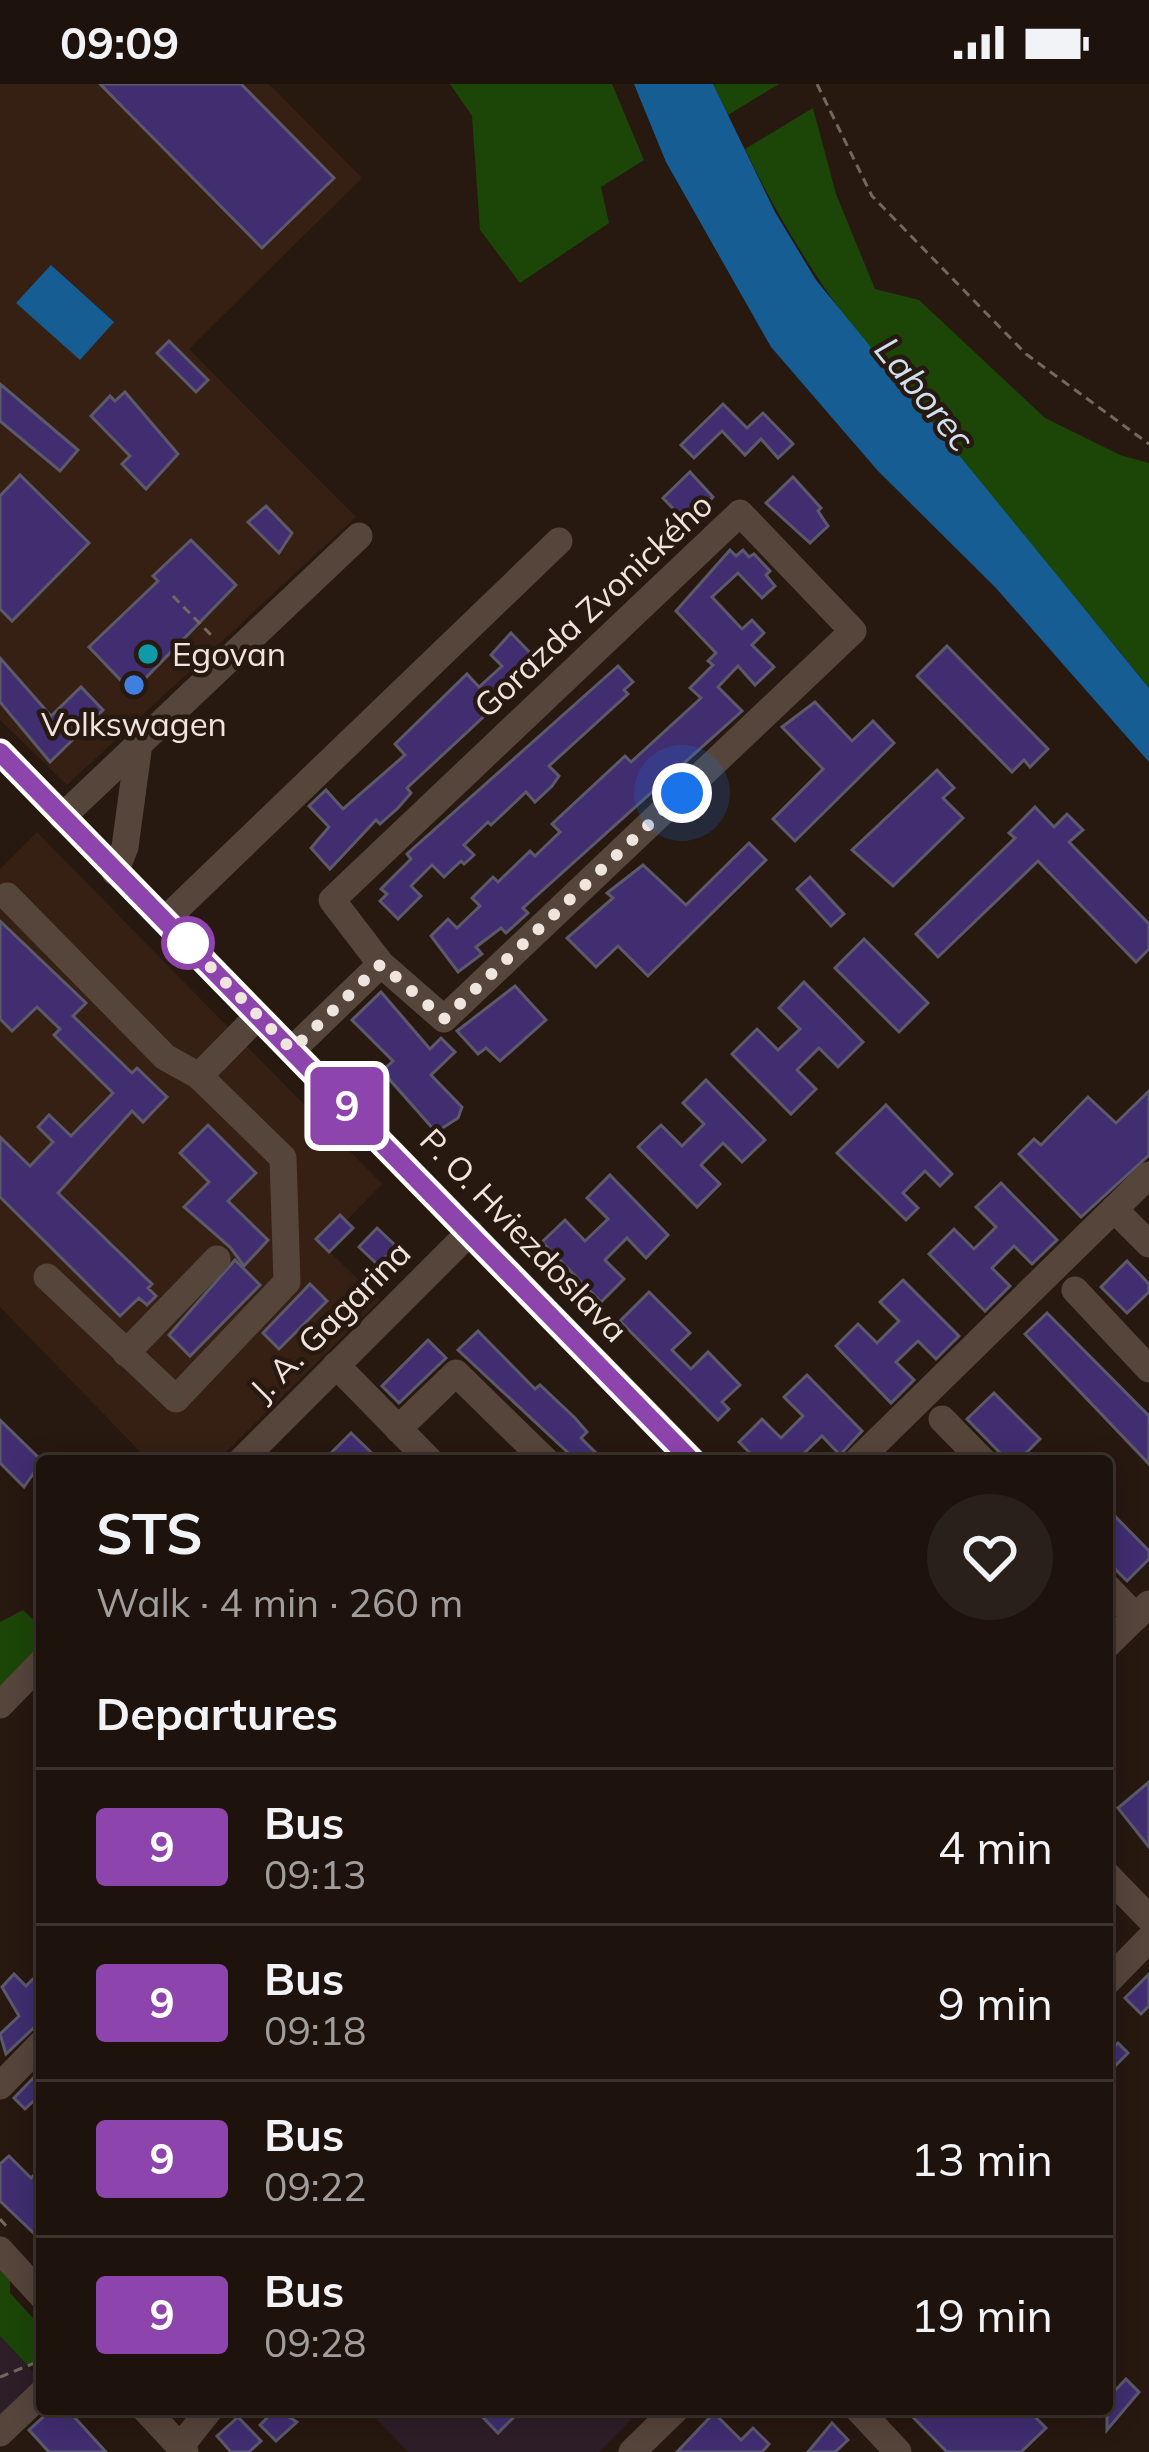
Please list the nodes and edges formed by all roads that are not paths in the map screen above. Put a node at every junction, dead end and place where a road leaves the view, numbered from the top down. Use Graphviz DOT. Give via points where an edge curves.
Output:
graph roads {
  1 [pos="359,536"];
  2 [pos="559,541"];
  3 [pos="138,751"];
  4 [pos="0,752"];
  5 [pos="62,817"];
  6 [pos="115,872"];
  7 [pos="7,896"];
  8 [pos="164,920"];
  9 [pos="381,964"];
  10 [pos="259,1016"];
  11 [pos="292,1050"];
  12 [pos="199,1076"];
  13 [pos="1149,1175"];
  14 [pos="1114,1209"];
  15 [pos="470,1232"];
  16 [pos="1149,1244"];
  17 [pos="217,1259"];
  18 [pos="47,1277"];
  19 [pos="1075,1290"];
  20 [pos="126,1353"];
  21 [pos="336,1365"];
  22 [pos="1149,1369"];
  23 [pos="942,1419"];
  24 [pos="398,1429"];
  25 [pos="247,1455"];
  26 [pos="424,1455"];
  27 [pos="540,1455"];
  28 [pos="686,1455"];
  29 [pos="863,1455"];
  30 [pos="977,1455"];
  31 [pos="1113,1591"];
  32 [pos="1143,1611"];
  33 [pos="1113,1639"];
  34 [pos="36,1668"];
  35 [pos="0,1705"];
  36 [pos="1113,1881"];
  37 [pos="1149,1918"];
  38 [pos="1149,1939"];
  39 [pos="1113,1976"];
  40 [pos="36,2049"];
  41 [pos="0,2086"];
  42 [pos="0,2250"];
  43 [pos="36,2289"];
  44 [pos="36,2399"];
  45 [pos="151,2415"];
  46 [pos="206,2415"];
  47 [pos="670,2415"];
  48 [pos="864,2415"];
  49 [pos="0,2433"];
  50 [pos="182,2449"];
  51 [pos="632,2452"];
  52 [pos="898,2452"];
  1 -- 3 [label="street"];
  2 -- 8 [label="street"];
  3 -- 5 [label="street"];
  3 -- 6 [label="street"];
  4 -- 5 [label="street, P. O. Hviezdoslava"];
  5 -- 6 [label="street, P. O. Hviezdoslava"];
  6 -- 8 [label="street, P. O. Hviezdoslava"];
  7 -- 12 [label="street" via="165,1057"];
  8 -- 10 [label="street, P. O. Hviezdoslava"];
  9 -- 9 [label="street, Gorazda Zvonického" via="332,900 740,513 826,584 853,631 444,1019"];
  9 -- 11 [label="street"];
  10 -- 11 [label="street, P. O. Hviezdoslava"];
  10 -- 12 [label="street"];
  11 -- 15 [label="street, P. O. Hviezdoslava"];
  12 -- 20 [label="street" via="283,1158 286,1282 176,1400"];
  13 -- 14 [label="street"];
  14 -- 16 [label="street"];
  14 -- 29 [label="street"];
  15 -- 21 [label="street, J. A. Gagarina"];
  15 -- 28 [label="street, P. O. Hviezdoslava"];
  17 -- 20 [label="street"];
  18 -- 20 [label="street"];
  19 -- 22 [label="street"];
  21 -- 24 [label="street"];
  21 -- 25 [label="street, J. A. Gagarina"];
  23 -- 30 [label="street"];
  24 -- 26 [label="street"];
  24 -- 27 [label="street" via="456,1373"];
  31 -- 32 [label="street"];
  32 -- 33 [label="street"];
  34 -- 35 [label="street"];
  36 -- 37 [label="street"];
  38 -- 39 [label="street"];
  40 -- 41 [label="street"];
  42 -- 43 [label="street"];
  44 -- 49 [label="street"];
  45 -- 50 [label="street"];
  46 -- 50 [label="street"];
  47 -- 51 [label="street"];
  48 -- 52 [label="street"];
}
